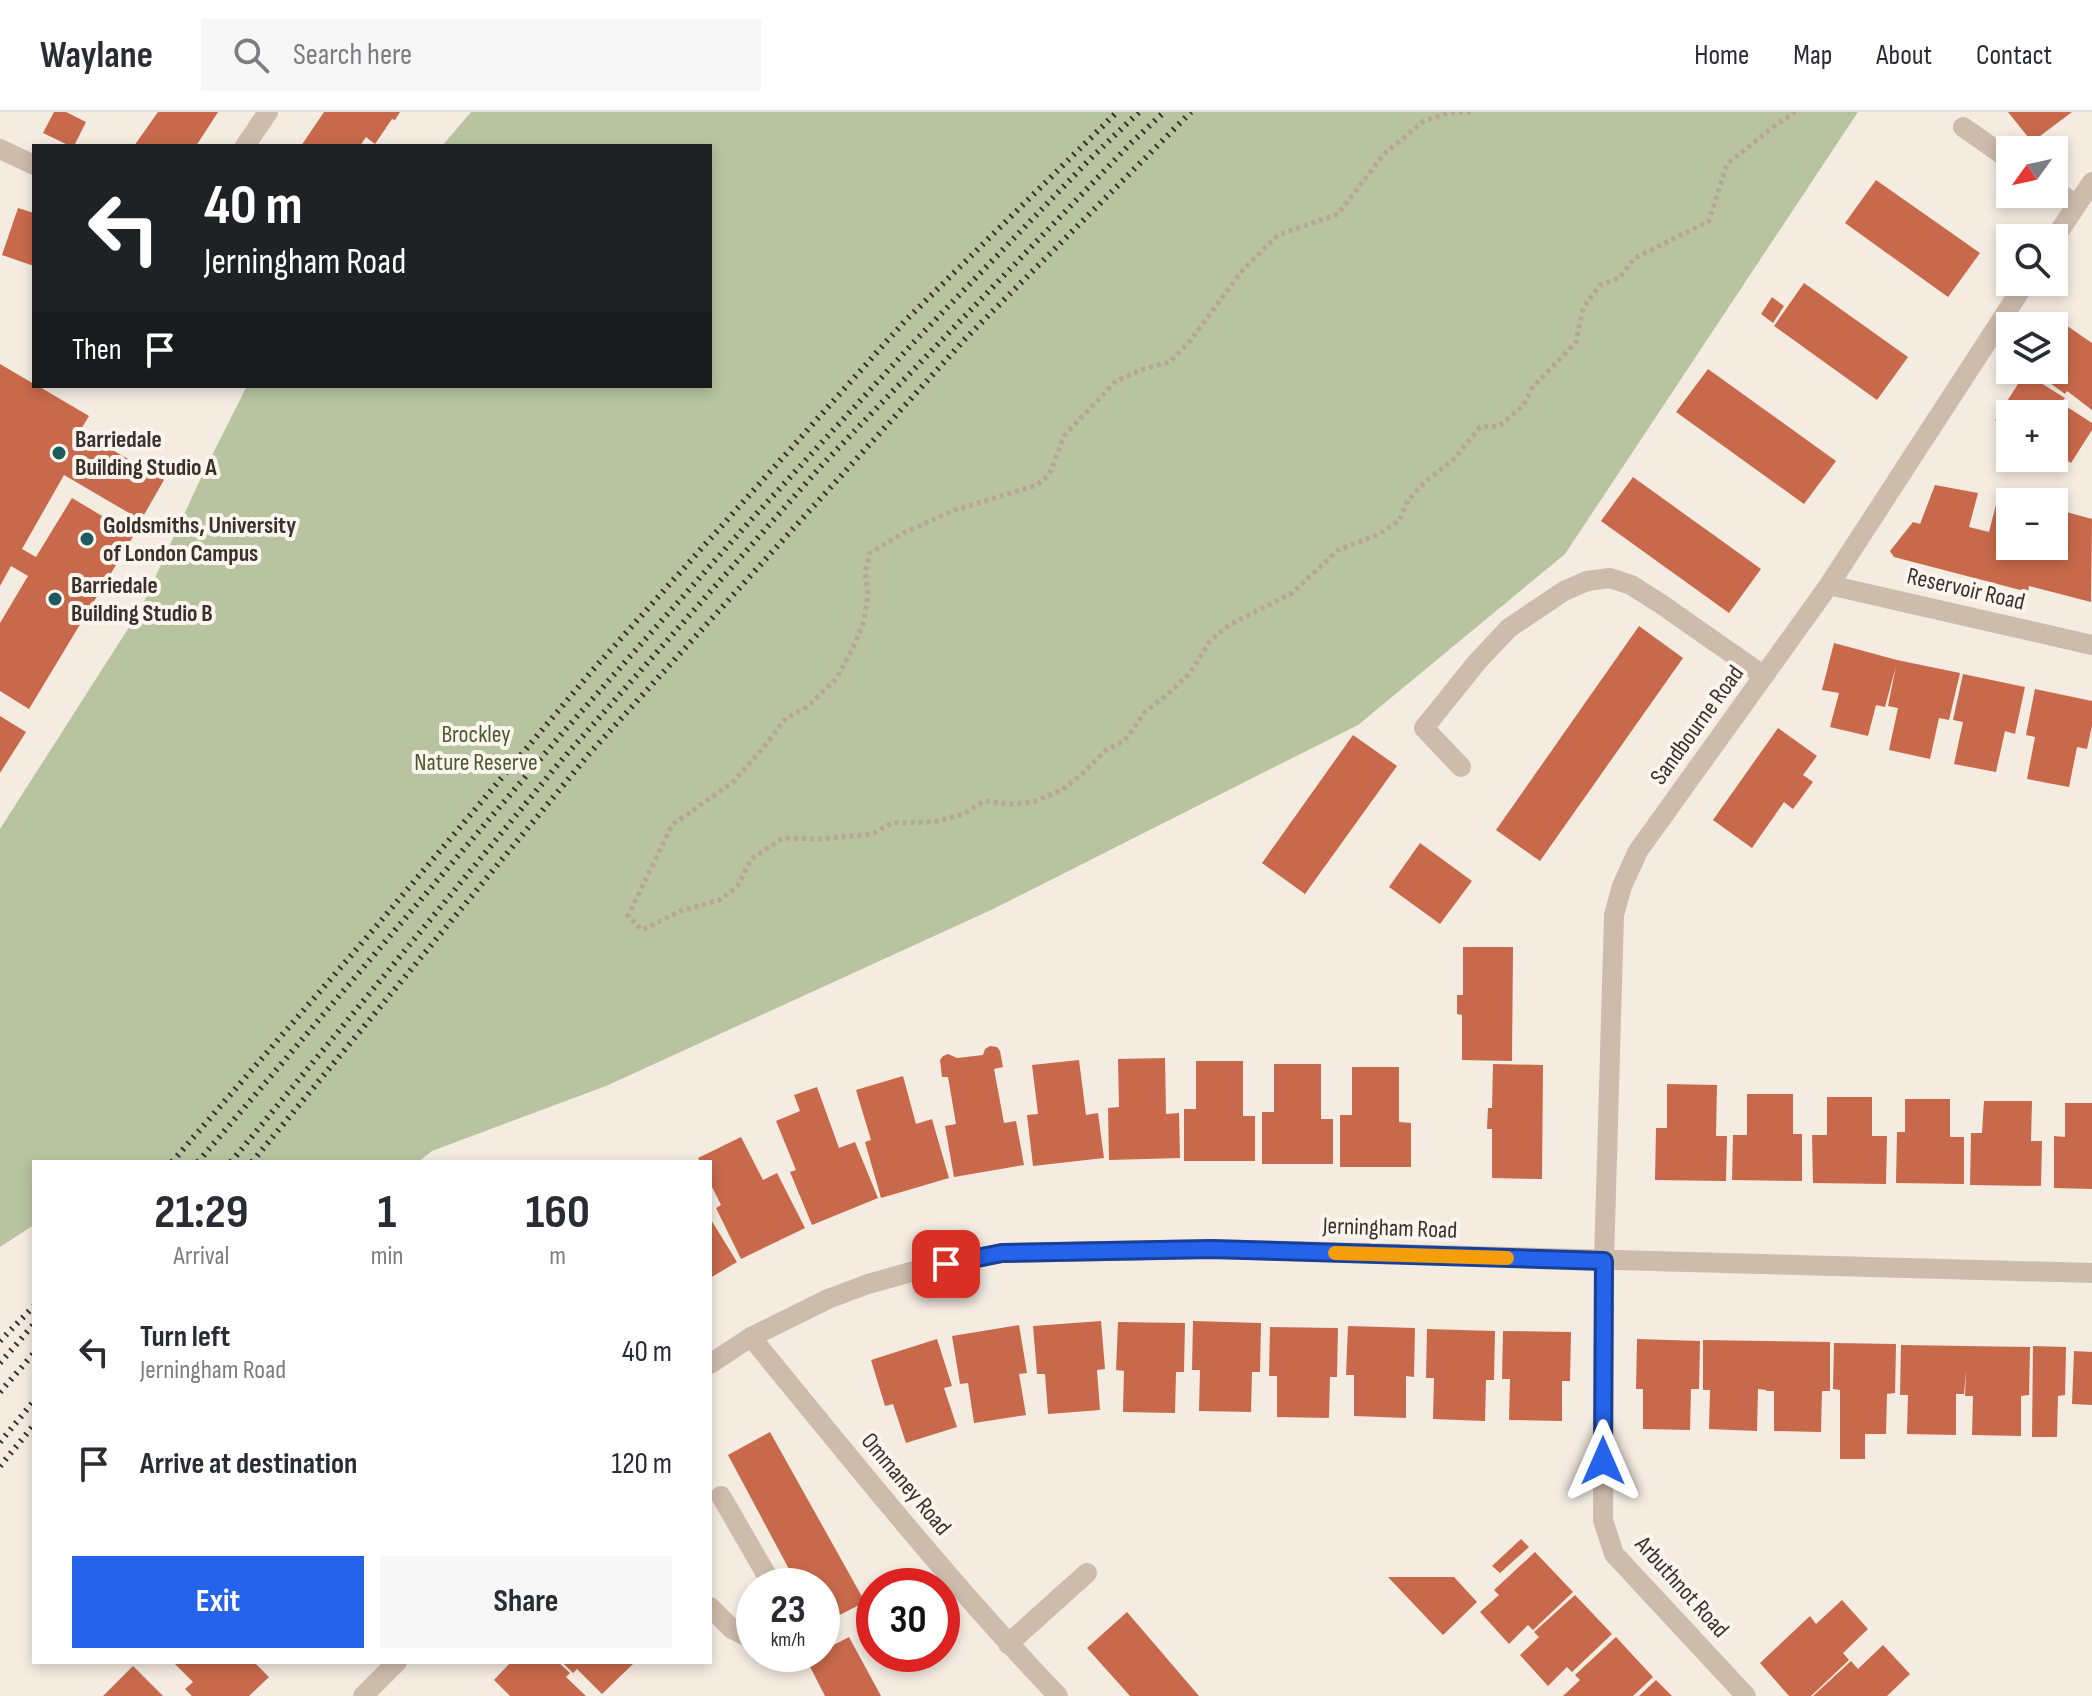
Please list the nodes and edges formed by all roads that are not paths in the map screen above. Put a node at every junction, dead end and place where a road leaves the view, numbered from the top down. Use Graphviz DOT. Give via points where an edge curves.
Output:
graph roads {
  1 [pos="268,112"];
  2 [pos="1963,127"];
  3 [pos="246,144"];
  4 [pos="0,149"];
  5 [pos="1996,150"];
  6 [pos="32,164"];
  7 [pos="2092,182"];
  8 [pos="2068,199"];
  9 [pos="2076,205"];
  10 [pos="2064,224"];
  11 [pos="2017,296"];
  12 [pos="1829,585"];
  13 [pos="2092,645"];
  14 [pos="1764,676"];
  15 [pos="1461,767"];
  16 [pos="1604,1261"];
  17 [pos="2092,1273"];
  18 [pos="751,1337"];
  19 [pos="712,1363"];
  20 [pos="721,1496"];
  21 [pos="763,1568"];
  22 [pos="1087,1573"];
  23 [pos="712,1609"];
  24 [pos="736,1631"];
  25 [pos="1008,1644"];
  26 [pos="395,1664"];
  27 [pos="363,1696"];
  28 [pos="1058,1696"];
  29 [pos="1746,1696"];
  1 -- 3 [label="street"];
  2 -- 5 [label="street"];
  4 -- 6 [label="street"];
  7 -- 9 [label="street"];
  8 -- 9 [label="street"];
  9 -- 10 [label="street"];
  11 -- 12 [label="street, Sandbourne Road"];
  12 -- 13 [label="street, Reservoir Road"];
  12 -- 14 [label="street, Sandbourne Road"];
  14 -- 15 [label="street" via="1631,585 1610,578 1587,581 1509,628 1424,728"];
  14 -- 16 [label="street, Sandbourne Road" via="1638,851 1614,915"];
  16 -- 17 [label="street, Jerningham Road"];
  16 -- 18 [label="street, Jerningham Road" via="1211,1249 1002,1253 868,1284"];
  16 -- 29 [label="street, Arbuthnot Road" via="1603,1520 1614,1554"];
  18 -- 19 [label="street, Jerningham Road"];
  18 -- 25 [label="street, Ommaney Road"];
  20 -- 21 [label="street"];
  22 -- 25 [label="street"];
  23 -- 24 [label="street"];
  25 -- 28 [label="street, Ommaney Road"];
  26 -- 27 [label="street"];
}
